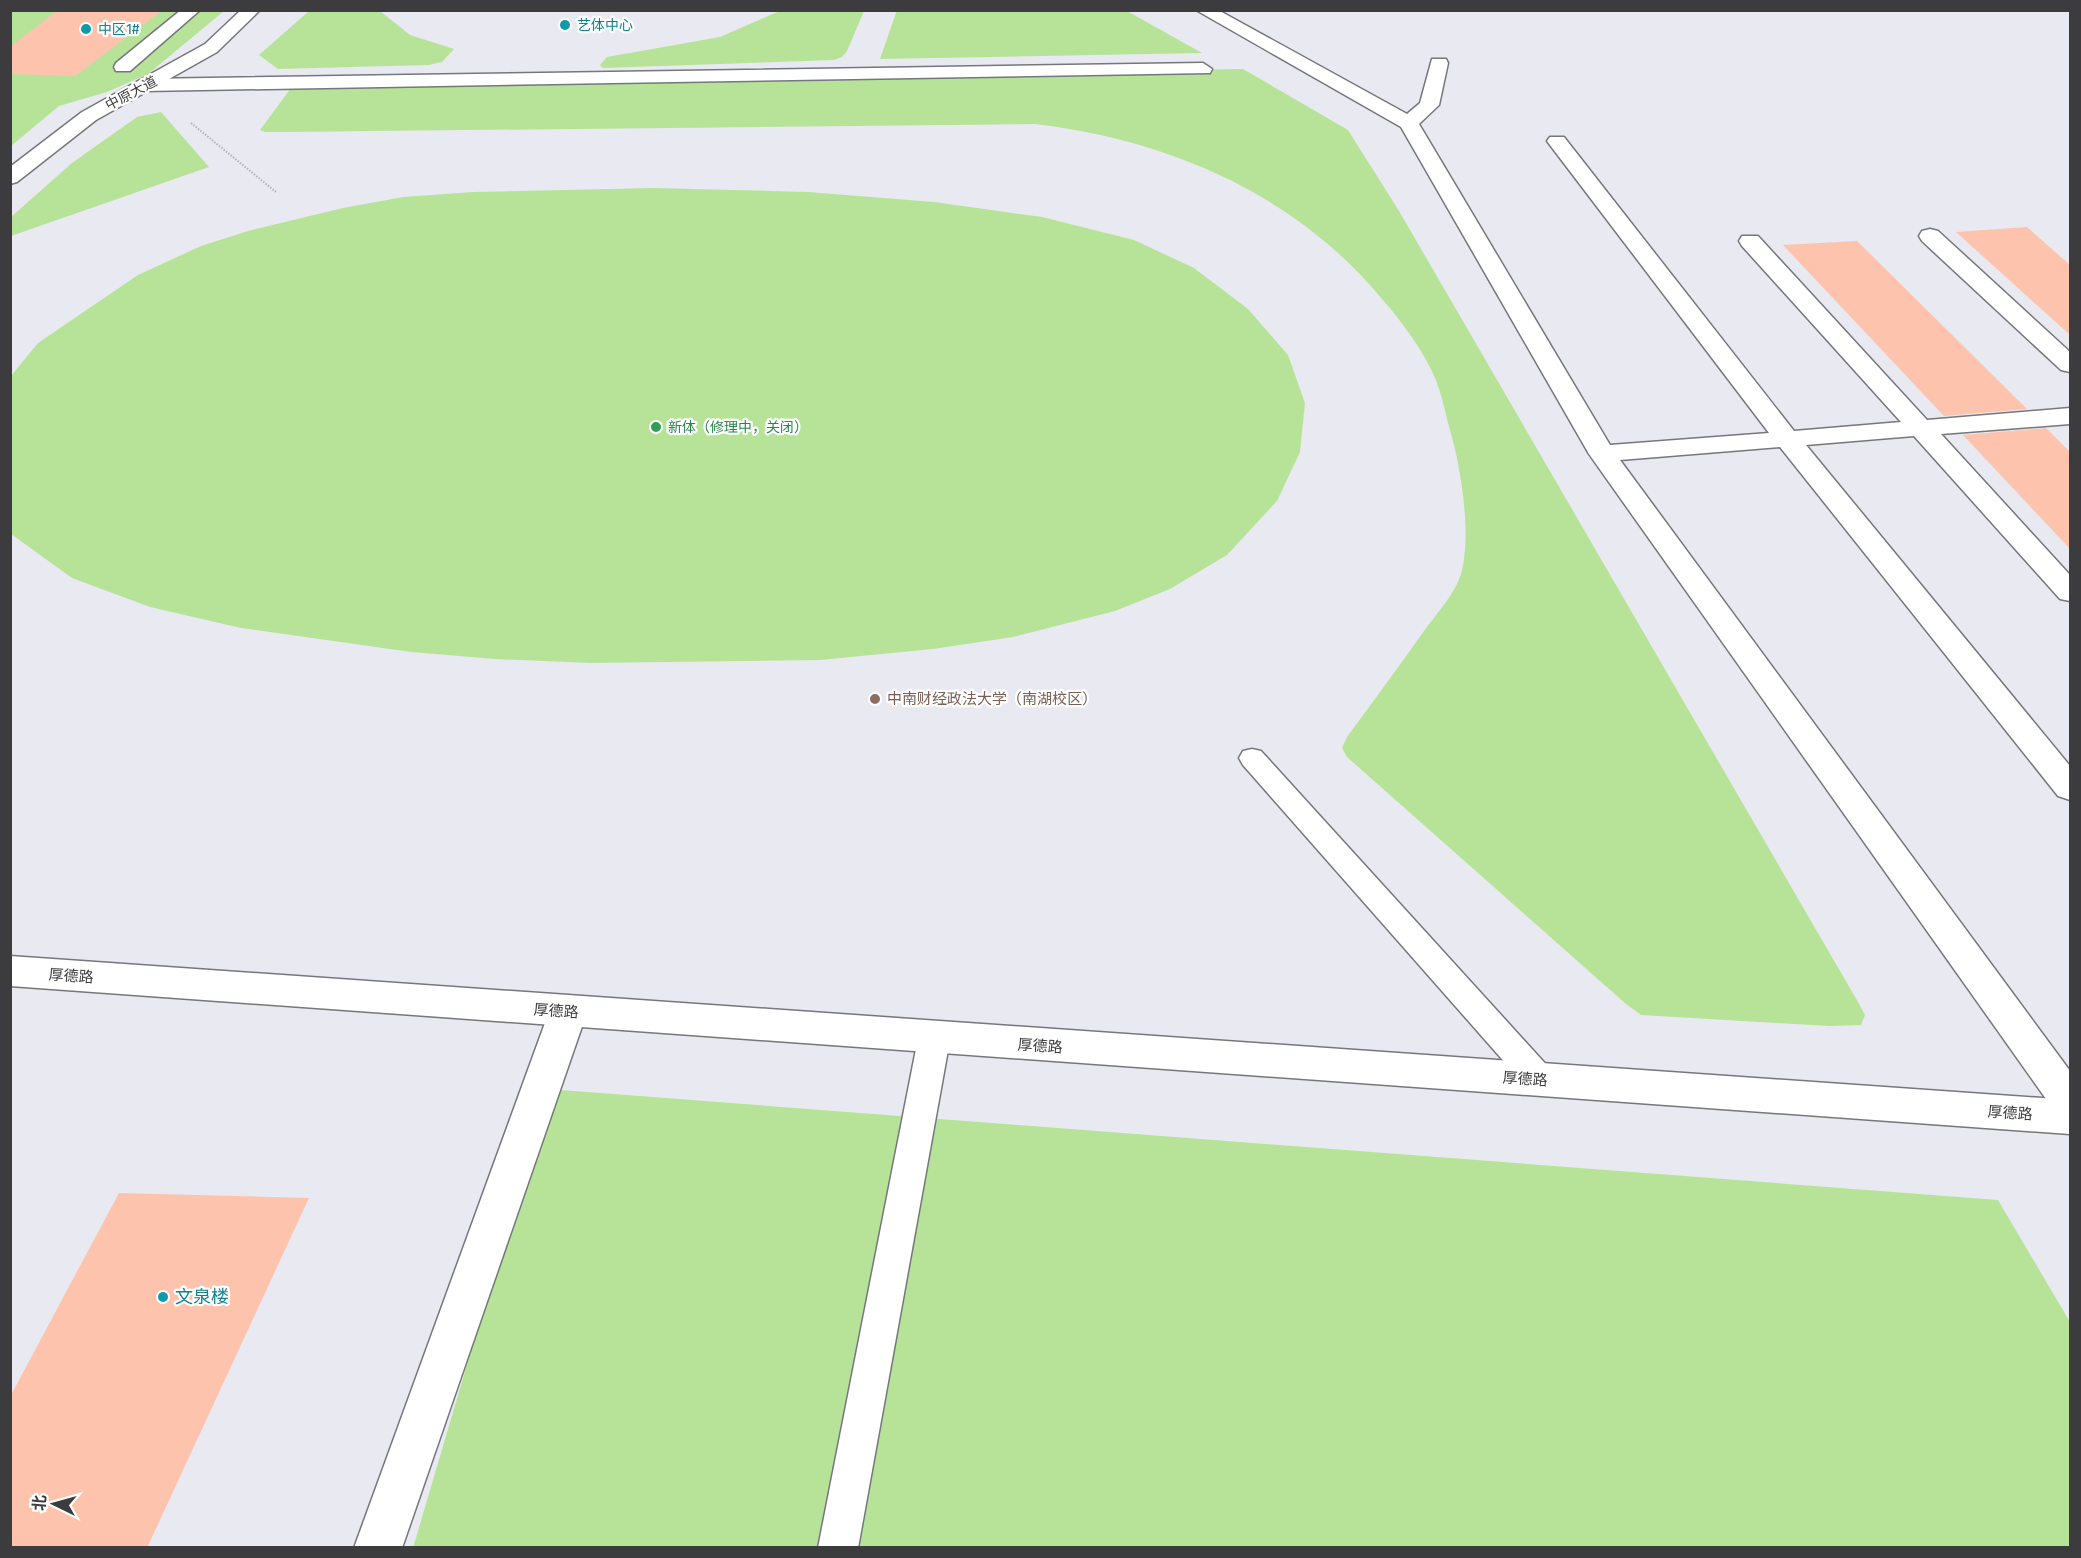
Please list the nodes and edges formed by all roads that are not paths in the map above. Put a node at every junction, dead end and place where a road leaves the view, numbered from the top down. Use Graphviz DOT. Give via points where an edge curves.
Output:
graph roads {
  1 [pos="192,10"];
  2 [pos="252,10"];
  3 [pos="1204,10"];
  4 [pos="1439,63"];
  5 [pos="123,67"];
  6 [pos="1203,69"];
  7 [pos="145,86"];
  8 [pos="1409,123"];
  9 [pos="1557,141"];
  10 [pos="10,178"];
  11 [pos="1930,236"];
  12 [pos="1750,241"];
  13 [pos="2070,365"];
  14 [pos="2070,416"];
  15 [pos="1921,428"];
  16 [pos="1787,439"];
  17 [pos="1602,454"];
  18 [pos="2070,592"];
  19 [pos="1252,758"];
  20 [pos="2070,788"];
  21 [pos="10,971"];
  22 [pos="568,1012"];
  23 [pos="934,1039"];
  24 [pos="1541,1080"];
  25 [pos="2070,1101"];
  26 [pos="2070,1117"];
  27 [pos="378,1548"];
  28 [pos="838,1548"];
  1 -- 5 [label="street"];
  2 -- 7 [label="street, 中原大道" via="211,48"];
  3 -- 8 [label="street"];
  4 -- 8 [label="street" via="1429,105"];
  6 -- 7 [label="street"];
  7 -- 10 [label="street, 中原大道" via="88,116"];
  8 -- 17 [label="street"];
  9 -- 16 [label="street"];
  11 -- 13 [label="street"];
  12 -- 15 [label="street"];
  14 -- 15 [label="street"];
  15 -- 16 [label="street"];
  15 -- 18 [label="street"];
  16 -- 17 [label="street"];
  16 -- 20 [label="street"];
  17 -- 25 [label="street"];
  19 -- 24 [label="lane"];
  21 -- 22 [label="street, 厚德路"];
  22 -- 23 [label="street, 厚德路"];
  22 -- 27 [label="street"];
  23 -- 24 [label="street, 厚德路"];
  23 -- 28 [label="lane"];
  24 -- 26 [label="street, 厚德路"];
}
